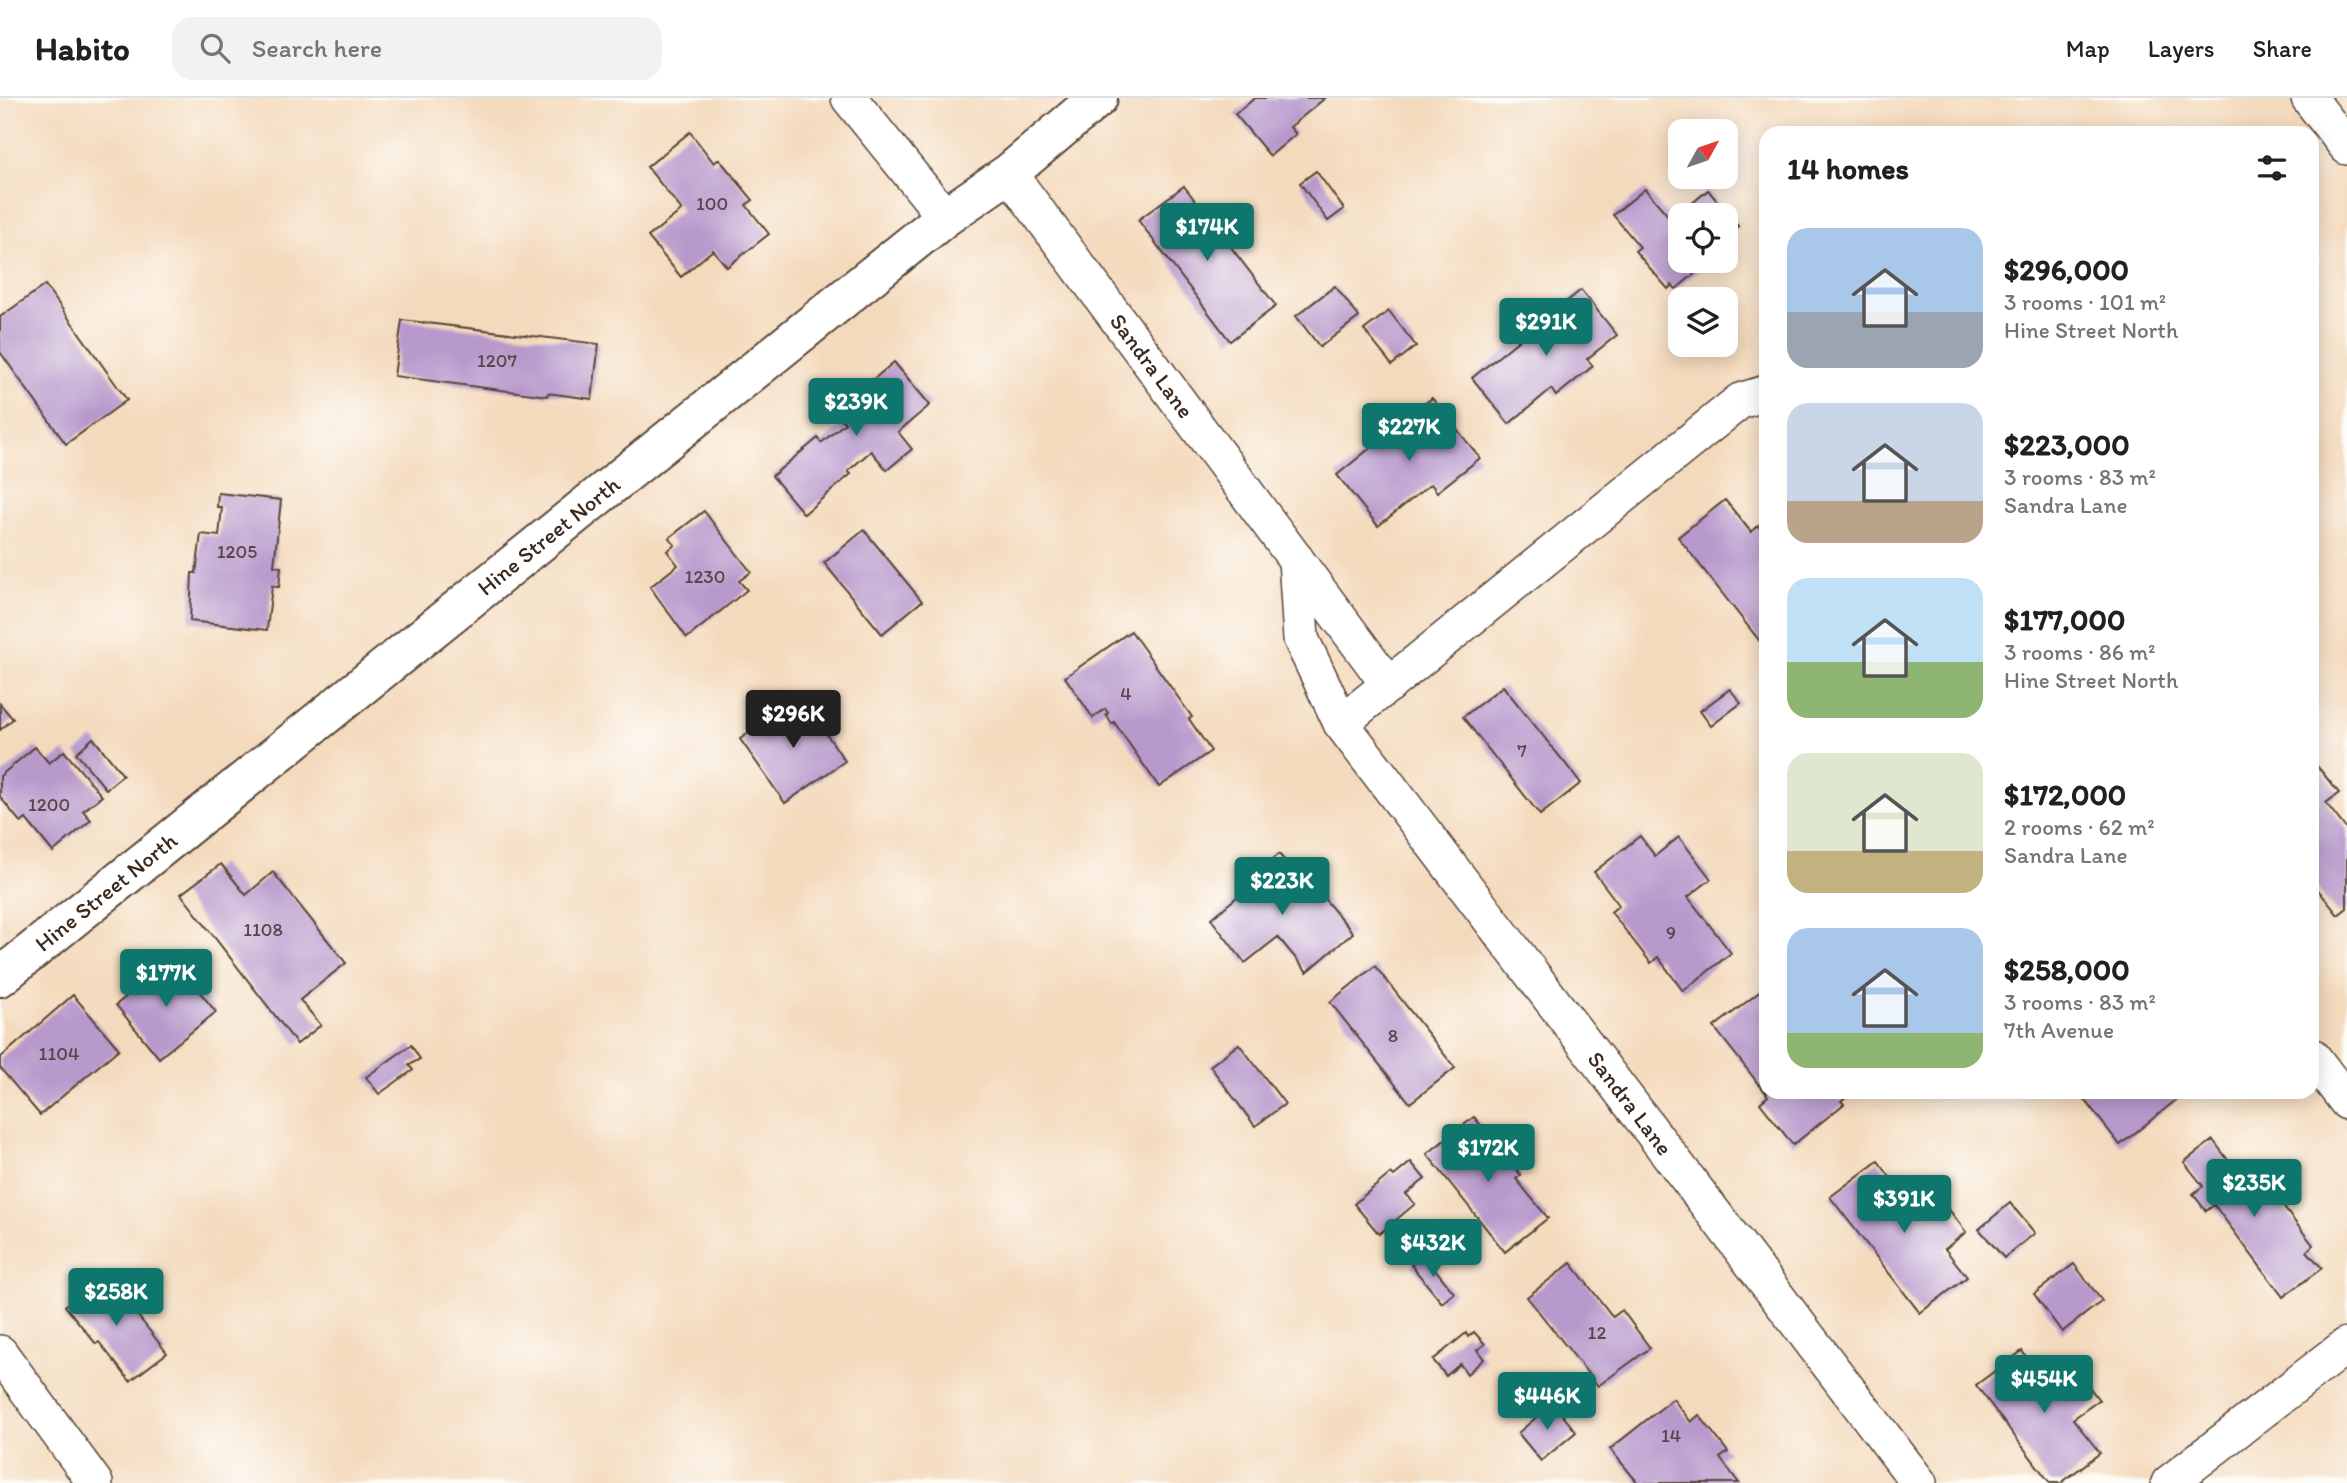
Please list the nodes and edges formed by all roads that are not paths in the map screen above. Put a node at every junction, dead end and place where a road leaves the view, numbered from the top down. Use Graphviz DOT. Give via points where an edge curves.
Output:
graph roads {
  1 [pos="849,98"];
  2 [pos="1098,98"];
  3 [pos="2309,98"];
  4 [pos="2347,147"];
  5 [pos="1009,173"];
  6 [pos="945,217"];
  7 [pos="1759,395"];
  8 [pos="1296,559"];
  9 [pos="1389,685"];
  10 [pos="1341,723"];
  11 [pos="4,966"];
  12 [pos="2319,1065"];
  13 [pos="2347,1101"];
  14 [pos="2347,1345"];
  15 [pos="0,1353"];
  16 [pos="95,1483"];
  17 [pos="1919,1483"];
  18 [pos="2169,1483"];
  1 -- 6 [label="street"];
  2 -- 5 [label="street, Hine Street North"];
  3 -- 4 [label="street"];
  5 -- 6 [label="street, Hine Street North"];
  5 -- 8 [label="street, Sandra Lane"];
  6 -- 11 [label="street, Hine Street North"];
  7 -- 9 [label="street" via="1740,401"];
  8 -- 9 [label="street, Sandra Lane"];
  8 -- 10 [label="street, Sandra Lane" via="1301,639"];
  9 -- 10 [label="street"];
  10 -- 17 [label="street, Sandra Lane"];
  12 -- 13 [label="street"];
  14 -- 18 [label="street"];
  15 -- 16 [label="street"];
}
